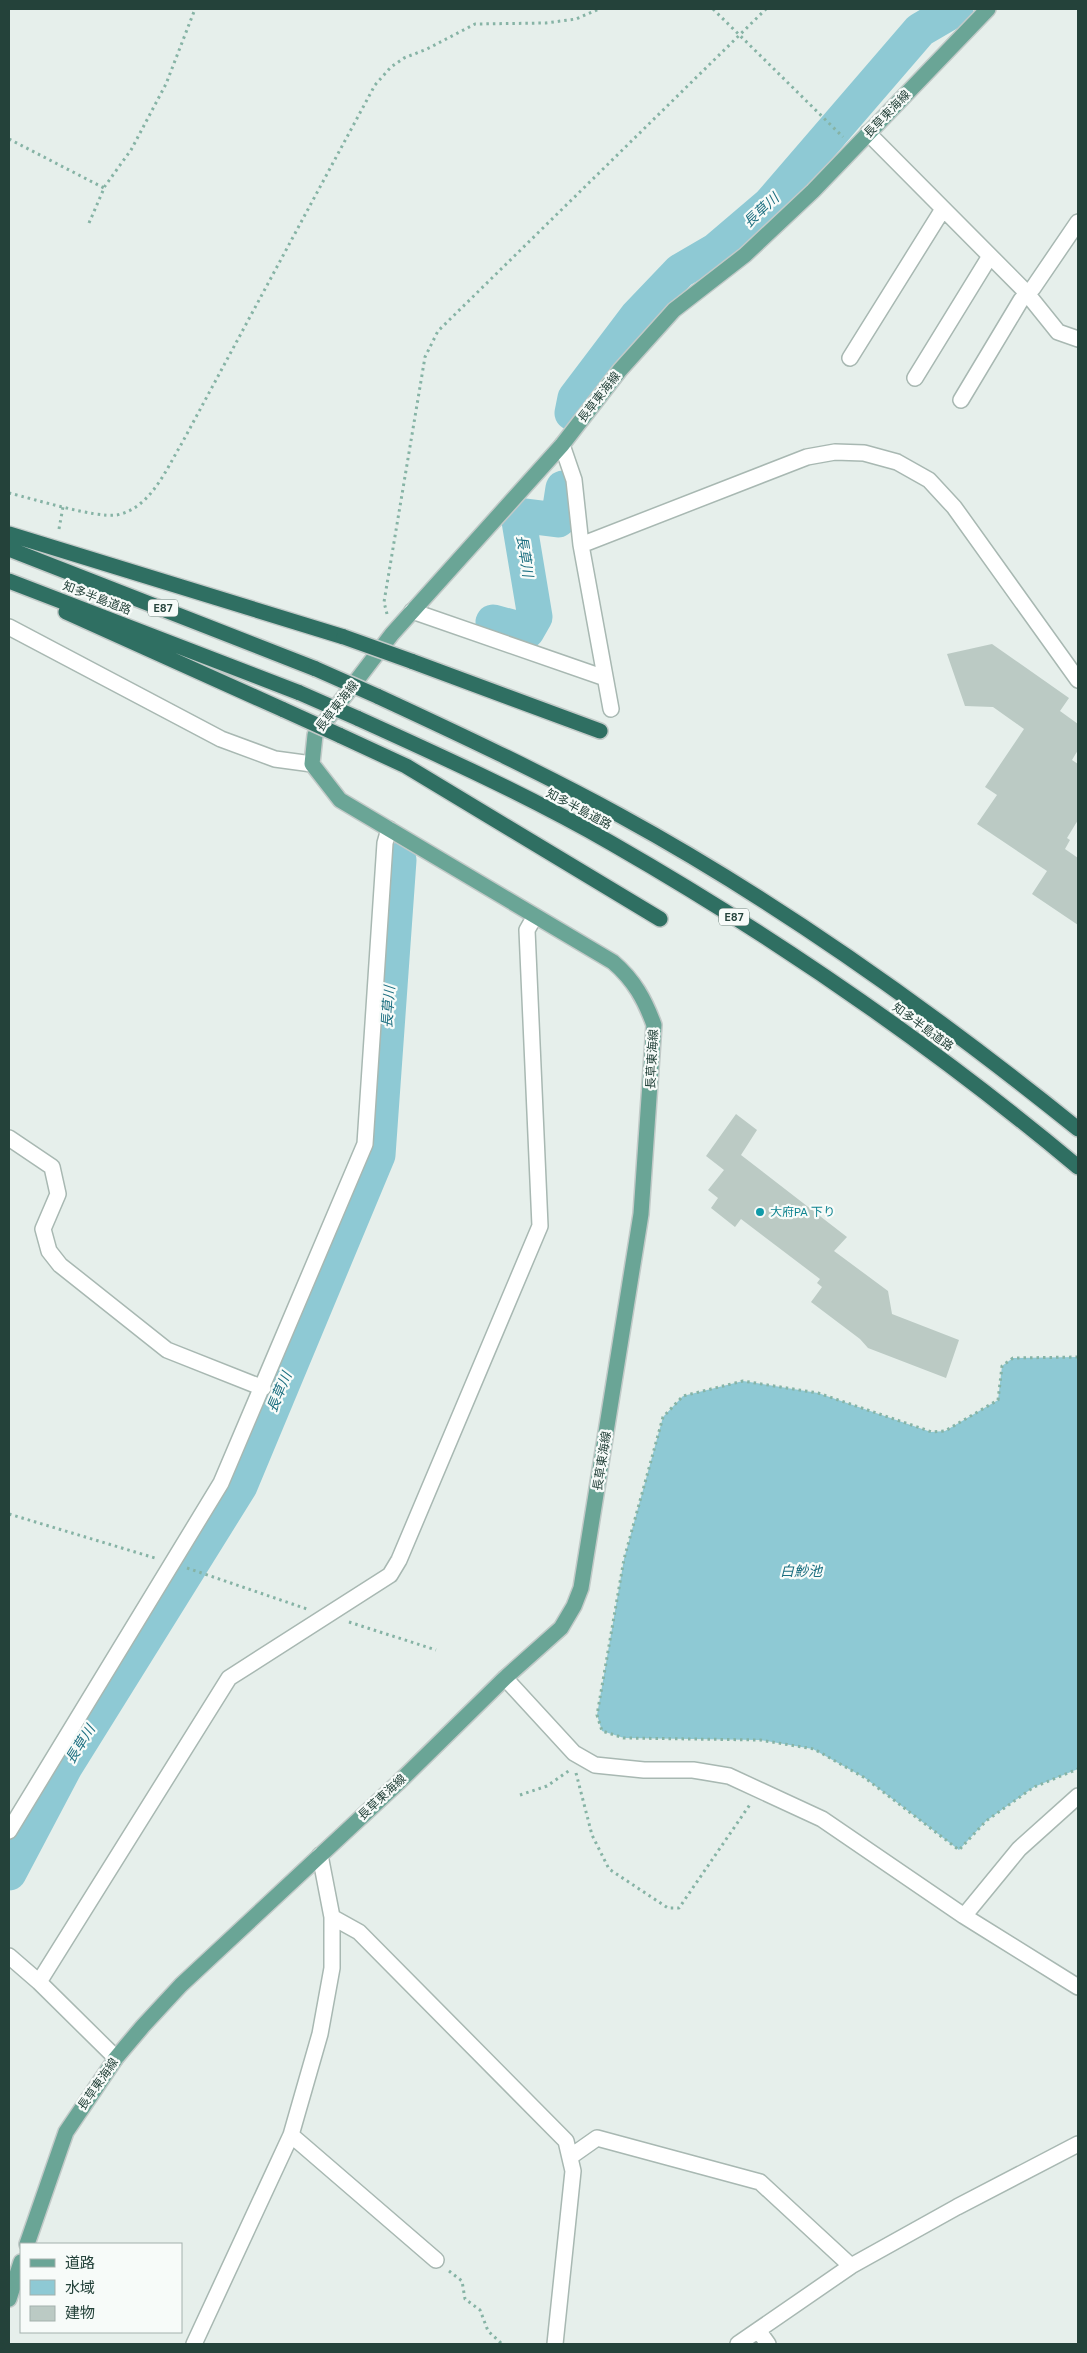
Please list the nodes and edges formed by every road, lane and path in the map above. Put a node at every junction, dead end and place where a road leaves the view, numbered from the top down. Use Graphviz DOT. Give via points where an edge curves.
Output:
graph roads {
  1 [pos="195,9"];
  2 [pos="599,9"];
  3 [pos="713,9"];
  4 [pos="766,9"];
  5 [pos="988,9"];
  6 [pos="739,35"];
  7 [pos="868,133"];
  8 [pos="9,140"];
  9 [pos="854,148"];
  10 [pos="104,188"];
  11 [pos="943,209"];
  12 [pos="1078,222"];
  13 [pos="89,223"];
  14 [pos="990,256"];
  15 [pos="1027,294"];
  16 [pos="1078,338"];
  17 [pos="850,358"];
  18 [pos="915,378"];
  19 [pos="960,400"];
  20 [pos="562,445"];
  21 [pos="9,493"];
  22 [pos="63,506"];
  23 [pos="59,529"];
  24 [pos="9,534"];
  25 [pos="581,545"];
  26 [pos="9,550"];
  27 [pos="9,581"];
  28 [pos="9,586"];
  29 [pos="412,611"];
  30 [pos="9,626"];
  31 [pos="392,634"];
  32 [pos="605,678"];
  33 [pos="1078,680"];
  34 [pos="611,709"];
  35 [pos="600,731"];
  36 [pos="312,764"];
  37 [pos="389,829"];
  38 [pos="535,916"];
  39 [pos="660,919"];
  40 [pos="1078,1129"];
  41 [pos="9,1138"];
  42 [pos="1078,1167"];
  43 [pos="1078,1357"];
  44 [pos="263,1388"];
  45 [pos="9,1514"];
  46 [pos="172,1563"];
  47 [pos="326,1615"];
  48 [pos="436,1650"];
  49 [pos="505,1678"];
  50 [pos="1078,1769"];
  51 [pos="760,1790"];
  52 [pos="520,1796"];
  53 [pos="1078,1796"];
  54 [pos="9,1831"];
  55 [pos="320,1855"];
  56 [pos="964,1916"];
  57 [pos="332,1917"];
  58 [pos="9,1956"];
  59 [pos="39,1982"];
  60 [pos="1078,1987"];
  61 [pos="116,2058"];
  62 [pos="291,2135"];
  63 [pos="1078,2144"];
  64 [pos="570,2157"];
  65 [pos="27,2243"];
  66 [pos="436,2260"];
  67 [pos="20,2265"];
  68 [pos="851,2266"];
  69 [pos="9,2299"];
  70 [pos="758,2330"];
  71 [pos="194,2344"];
  72 [pos="502,2344"];
  73 [pos="555,2344"];
  74 [pos="738,2344"];
  75 [pos="768,2344"];
  1 -- 10 [label="path" via="180,51 149,118"];
  2 -- 22 [label="path" via="576,19 546,23 475,24 391,66 375,86 182,443 153,490 130,511 117,515"];
  3 -- 6 [label="path"];
  4 -- 6 [label="path"];
  5 -- 7 [label="main road, 長草東海線"];
  6 -- 9 [label="path"];
  6 -- 31 [label="path" via="438,331 425,356 384,602"];
  7 -- 9 [label="main road, 長草東海線"];
  7 -- 11 [label="street"];
  8 -- 10 [label="path"];
  9 -- 20 [label="main road, 長草東海線" via="745,255 674,310 620,370"];
  10 -- 13 [label="path"];
  11 -- 14 [label="street"];
  11 -- 17 [label="street"];
  12 -- 15 [label="street"];
  14 -- 15 [label="street"];
  14 -- 18 [label="street"];
  15 -- 16 [label="street" via="1058,332"];
  15 -- 19 [label="street"];
  20 -- 25 [label="street" via="574,480"];
  20 -- 29 [label="main road, 長草東海線"];
  21 -- 22 [label="path"];
  22 -- 23 [label="path"];
  24 -- 35 [label="highway, bridge" via="344,637"];
  25 -- 32 [label="street"];
  25 -- 33 [label="street" via="807,457 835,452 864,453 898,462 929,480 954,507"];
  26 -- 40 [label="highway, 知多半島道路 / E87, bridge" via="316,669 539,773 621,816 804,927 996,1063"];
  27 -- 42 [label="highway, 知多半島道路 / E87, bridge" via="300,693 519,794 609,842 702,896 878,1013 979,1087"];
  28 -- 39 [label="highway, bridge" via="406,766"];
  29 -- 31 [label="main road, 長草東海線"];
  29 -- 32 [label="street"];
  30 -- 36 [label="street" via="221,740 275,759"];
  31 -- 36 [label="main road, 長草東海線" via="315,734"];
  32 -- 34 [label="street"];
  36 -- 37 [label="main road, 長草東海線" via="340,800"];
  37 -- 38 [label="main road, 長草東海線"];
  37 -- 44 [label="street" via="385,843 365,1144"];
  38 -- 47 [label="street" via="527,930 540,1226 399,1560 390,1575"];
  38 -- 49 [label="main road, 長草東海線" via="613,962 627,974 645,1001 654,1025 641,1214 581,1588 561,1628"];
  41 -- 44 [label="street" via="52,1167 58,1194 43,1229 48,1251 60,1265 167,1350"];
  43 -- 50 [label="path" via="1013,1358 1002,1366 998,1400 945,1431 932,1432 818,1393 743,1381 683,1396 663,1417 624,1559 597,1715 602,1731 624,1738 760,1740 814,1750 865,1778 959,1850 986,1821 1034,1787"];
  44 -- 46 [label="street" via="221,1483"];
  45 -- 46 [label="path"];
  46 -- 47 [label="path"];
  46 -- 54 [label="street"];
  47 -- 48 [label="path"];
  47 -- 59 [label="street" via="229,1678"];
  49 -- 51 [label="street" via="574,1753 595,1764 644,1770 692,1770 729,1776"];
  49 -- 55 [label="main road, 長草東海線"];
  51 -- 52 [label="path" via="679,1908 668,1908 609,1869 592,1835 574,1768 547,1786"];
  51 -- 56 [label="street" via="822,1819"];
  53 -- 56 [label="street" via="1019,1849"];
  55 -- 57 [label="street"];
  55 -- 61 [label="main road, 長草東海線" via="181,1985"];
  56 -- 60 [label="street"];
  57 -- 62 [label="street" via="332,1968 320,2034"];
  57 -- 64 [label="street" via="366,1939 566,2141"];
  58 -- 59 [label="street"];
  59 -- 61 [label="street"];
  61 -- 65 [label="main road, 長草東海線" via="66,2132"];
  62 -- 66 [label="street"];
  62 -- 71 [label="street"];
  63 -- 68 [label="street"];
  64 -- 68 [label="street" via="597,2138 760,2182"];
  64 -- 73 [label="street" via="573,2170"];
  66 -- 72 [label="path" via="462,2281 465,2299 480,2310 488,2331"];
  67 -- 69 [label="main road"];
  68 -- 70 [label="street"];
  70 -- 74 [label="street"];
  70 -- 75 [label="street"];
}
